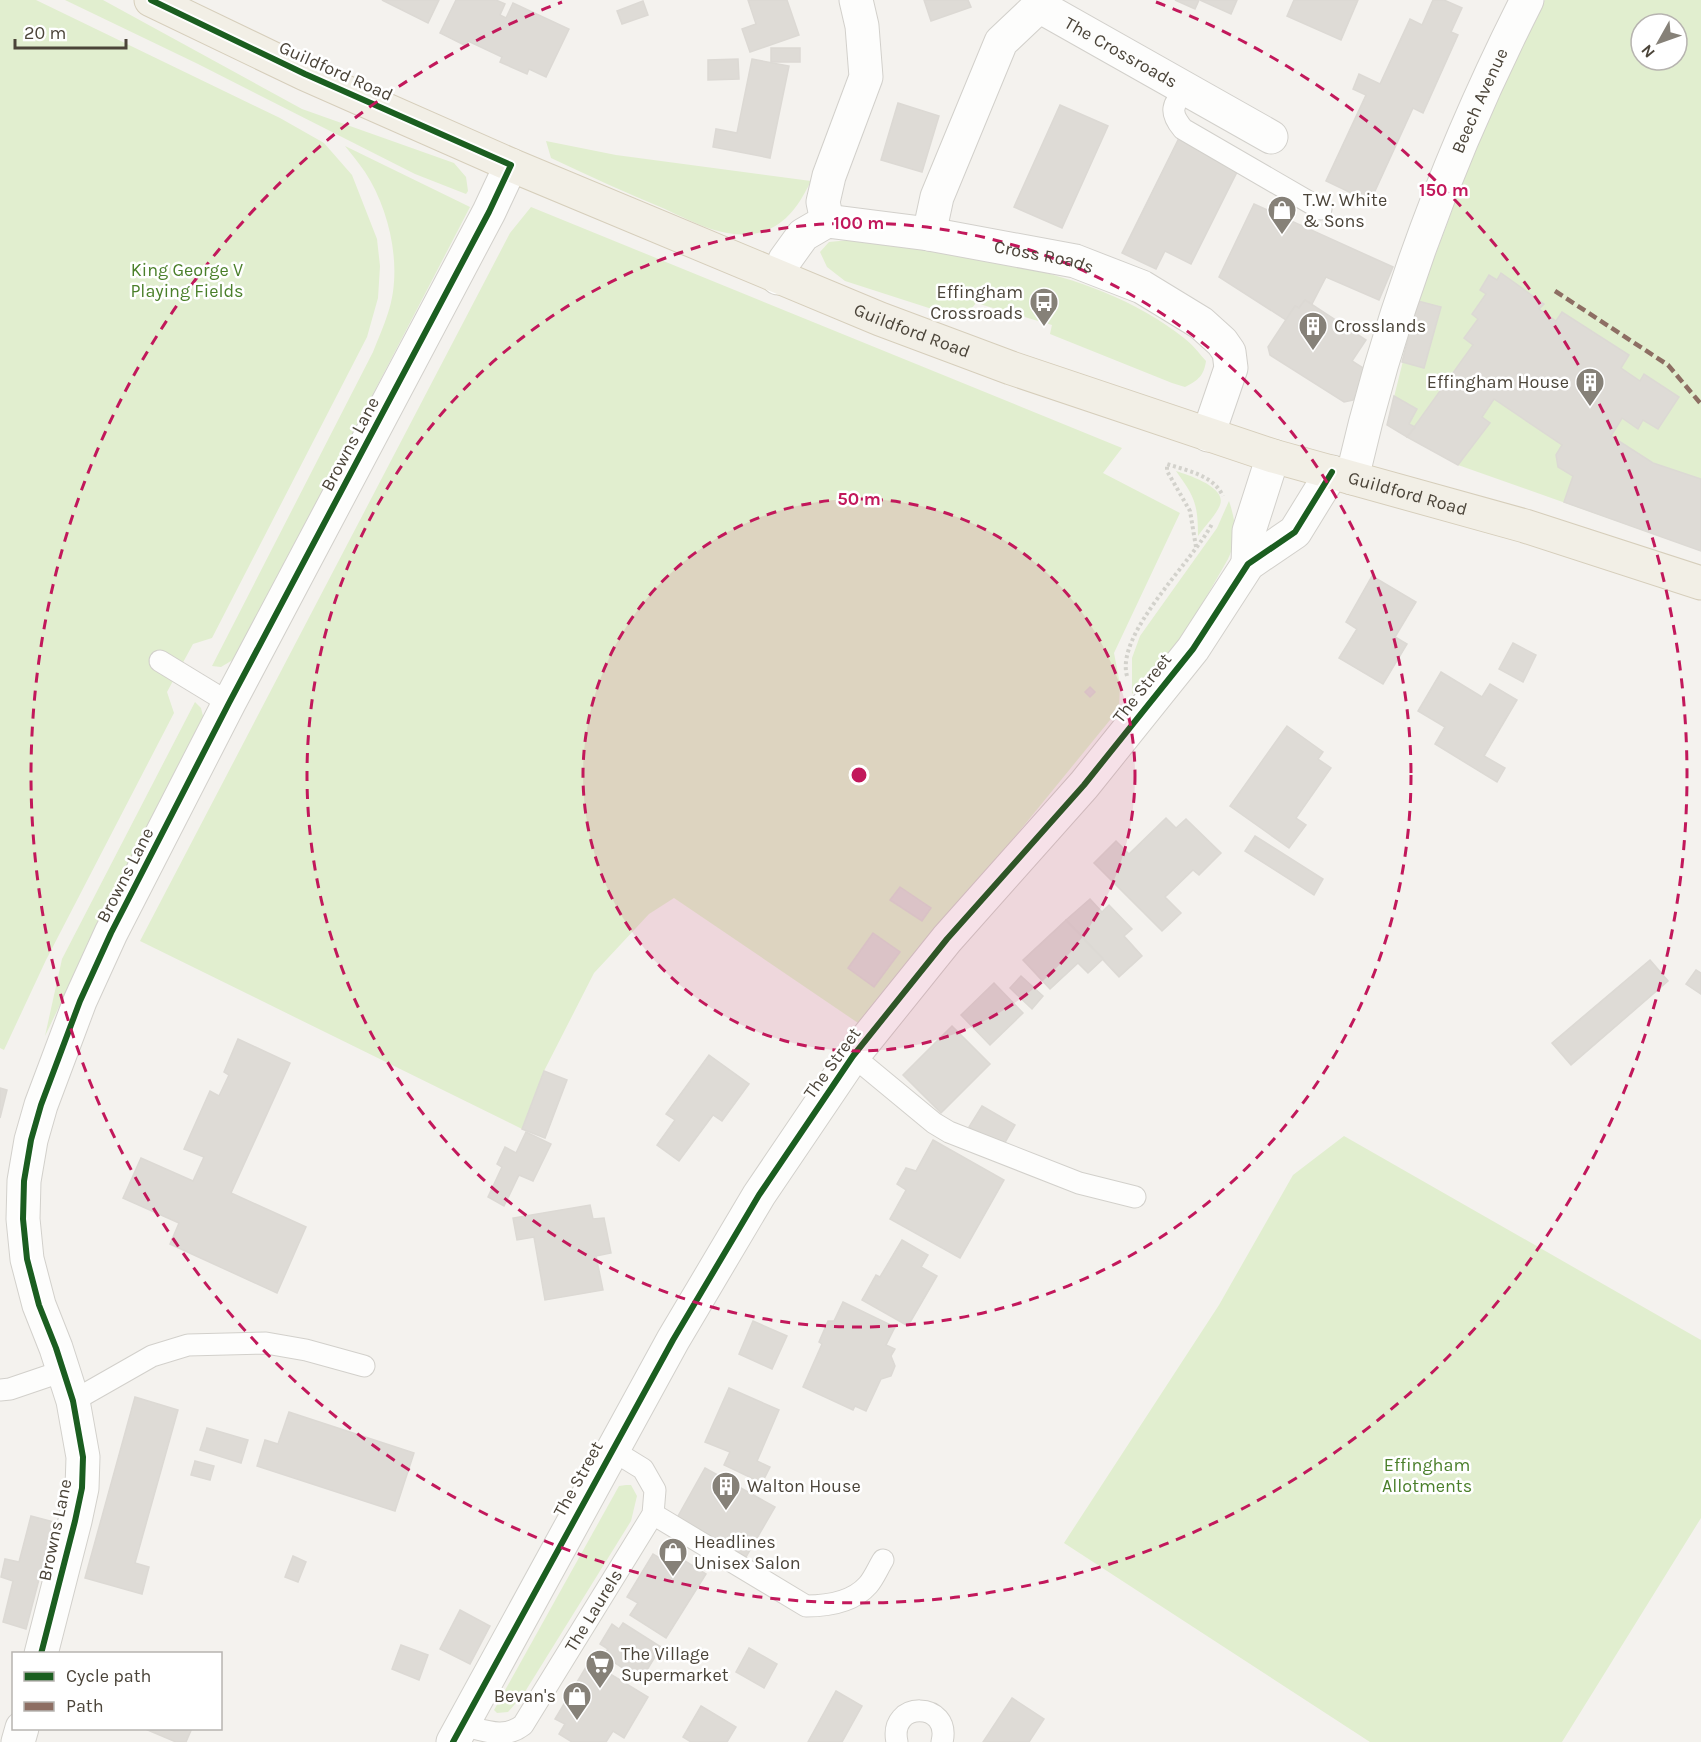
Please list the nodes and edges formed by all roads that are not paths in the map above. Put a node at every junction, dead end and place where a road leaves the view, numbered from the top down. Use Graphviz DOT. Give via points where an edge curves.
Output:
graph roads {
  1 [pos="151,0"];
  2 [pos="856,0"];
  3 [pos="1527,0"];
  4 [pos="1041,3"];
  5 [pos="1186,88"];
  6 [pos="1271,137"];
  7 [pos="511,165"];
  8 [pos="1321,208"];
  9 [pos="826,221"];
  10 [pos="929,234"];
  11 [pos="778,278"];
  12 [pos="1208,435"];
  13 [pos="1273,456"];
  14 [pos="1342,475"];
  15 [pos="1248,564"];
  16 [pos="1701,583"];
  17 [pos="160,661"];
  18 [pos="229,703"];
  19 [pos="853,1056"];
  20 [pos="1134,1197"];
  21 [pos="11,1218"];
  22 [pos="364,1366"];
  23 [pos="68,1386"];
  24 [pos="0,1390"];
  25 [pos="612,1450"];
  26 [pos="653,1514"];
  27 [pos="883,1560"];
  28 [pos="41,1652"];
  29 [pos="458,1737"];
  30 [pos="897,1742"];
  31 [pos="942,1742"];
  1 -- 7 [label="main road, Guildford Road" via="305,74"];
  2 -- 9 [label="street" via="866,77 829,176 824,202"];
  3 -- 14 [label="street, Beech Avenue" via="1434,208 1371,405"];
  4 -- 5 [label="street, The Crossroads"];
  4 -- 10 [label="street, The Crossroads" via="1001,42 937,197"];
  5 -- 6 [label="street, The Crossroads"];
  5 -- 8 [label="lane" via="1173,111 1183,129"];
  7 -- 11 [label="main road, Guildford Road"];
  7 -- 18 [label="street, Browns Lane"];
  9 -- 10 [label="street, Cross Roads"];
  9 -- 11 [label="street" via="803,235"];
  10 -- 12 [label="street, Cross Roads" via="1075,261 1142,287 1201,323 1229,352 1231,368"];
  11 -- 12 [label="main road, Guildford Road" via="1011,368"];
  12 -- 13 [label="main road, Guildford Road"];
  13 -- 14 [label="main road, Guildford Road"];
  13 -- 15 [label="street" via="1249,531"];
  14 -- 15 [label="street, The Street" via="1295,532"];
  14 -- 16 [label="main road, Guildford Road" via="1524,526"];
  15 -- 19 [label="street, The Street" via="1192,649 1084,785 947,939"];
  17 -- 18 [label="lane"];
  18 -- 21 [label="street, Browns Lane" via="80,1001 55,1064"];
  19 -- 20 [label="lane" via="949,1131 1079,1183"];
  19 -- 25 [label="street, The Street" via="759,1195"];
  21 -- 23 [label="street, Browns Lane"];
  22 -- 23 [label="lane" via="266,1343 188,1345"];
  23 -- 24 [label="lane"];
  23 -- 28 [label="street, Browns Lane" via="83,1457 82,1488"];
  25 -- 26 [label="lane" via="643,1469 656,1490"];
  25 -- 29 [label="street, The Street"];
  26 -- 27 [label="lane" via="806,1606 825,1606 848,1598 867,1586"];
  26 -- 29 [label="lane, The Laurels" via="524,1725 513,1733"];
  30 -- 31 [label="lane" via="901,1719 923,1710 942,1723"];
}
